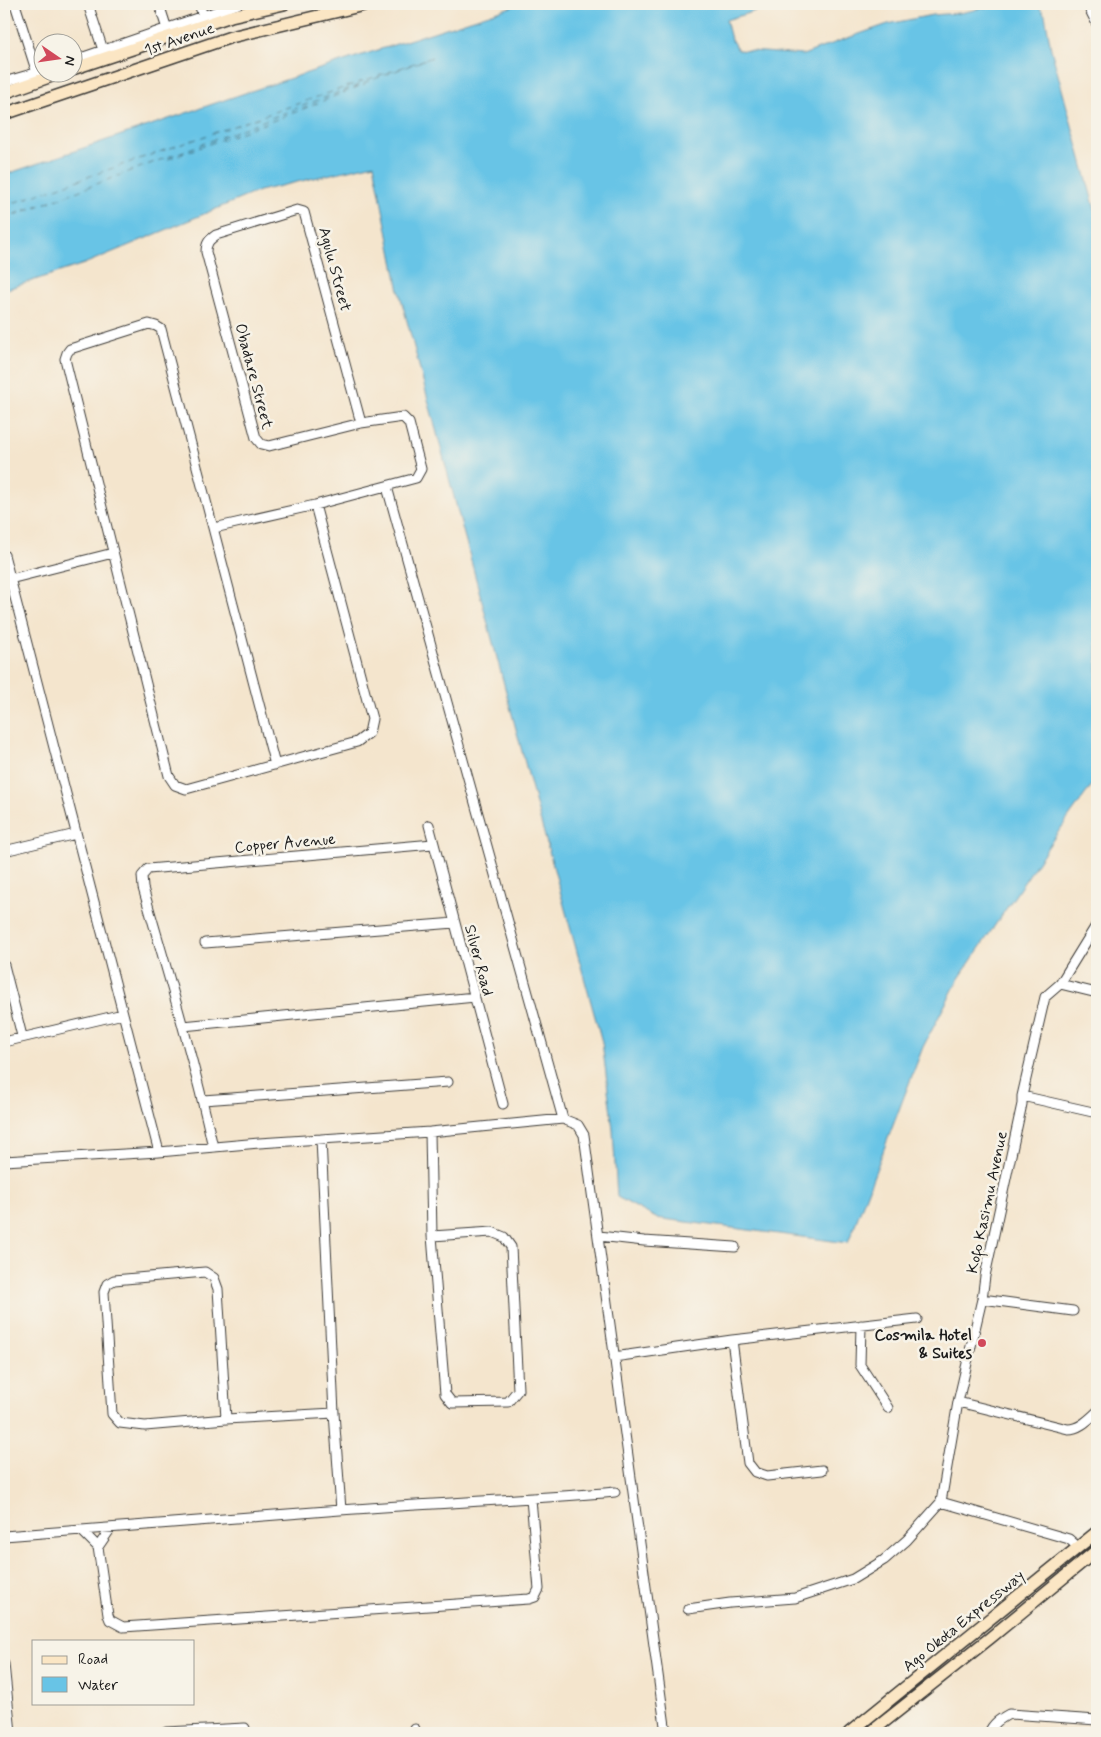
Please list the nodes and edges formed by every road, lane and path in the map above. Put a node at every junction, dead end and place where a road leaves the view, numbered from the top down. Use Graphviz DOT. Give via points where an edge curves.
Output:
graph roads {
  1 [pos="15,4"];
  2 [pos="88,4"];
  3 [pos="159,4"];
  4 [pos="200,4"];
  5 [pos="238,4"];
  6 [pos="284,4"];
  7 [pos="368,4"];
  8 [pos="1087,4"];
  9 [pos="202,16"];
  10 [pos="1097,24"];
  11 [pos="167,28"];
  12 [pos="32,50"];
  13 [pos="103,50"];
  14 [pos="82,57"];
  15 [pos="82,66"];
  16 [pos="32,74"];
  17 [pos="4,82"];
  18 [pos="35,82"];
  19 [pos="4,93"];
  20 [pos="4,114"];
  21 [pos="216,235"];
  22 [pos="362,423"];
  23 [pos="387,487"];
  24 [pos="315,505"];
  25 [pos="214,528"];
  26 [pos="113,553"];
  27 [pos="4,556"];
  28 [pos="10,579"];
  29 [pos="276,765"];
  30 [pos="429,825"];
  31 [pos="76,834"];
  32 [pos="433,844"];
  33 [pos="4,851"];
  34 [pos="455,924"];
  35 [pos="1097,924"];
  36 [pos="204,943"];
  37 [pos="4,965"];
  38 [pos="1060,984"];
  39 [pos="1097,993"];
  40 [pos="475,997"];
  41 [pos="123,1014"];
  42 [pos="183,1026"];
  43 [pos="22,1036"];
  44 [pos="4,1042"];
  45 [pos="448,1082"];
  46 [pos="1022,1096"];
  47 [pos="203,1100"];
  48 [pos="503,1104"];
  49 [pos="1097,1113"];
  50 [pos="563,1120"];
  51 [pos="430,1132"];
  52 [pos="321,1139"];
  53 [pos="213,1147"];
  54 [pos="160,1152"];
  55 [pos="4,1160"];
  56 [pos="432,1236"];
  57 [pos="598,1236"];
  58 [pos="735,1247"];
  59 [pos="982,1299"];
  60 [pos="1073,1311"];
  61 [pos="917,1319"];
  62 [pos="861,1325"];
  63 [pos="732,1340"];
  64 [pos="614,1356"];
  65 [pos="958,1402"];
  66 [pos="888,1408"];
  67 [pos="1097,1412"];
  68 [pos="334,1413"];
  69 [pos="226,1419"];
  70 [pos="822,1470"];
  71 [pos="615,1492"];
  72 [pos="531,1499"];
  73 [pos="941,1502"];
  74 [pos="341,1510"];
  75 [pos="112,1528"];
  76 [pos="82,1530"];
  77 [pos="1097,1532"];
  78 [pos="4,1536"];
  79 [pos="98,1547"];
  80 [pos="1078,1547"];
  81 [pos="1097,1550"];
  82 [pos="688,1609"];
  83 [pos="4,1664"];
  84 [pos="1097,1720"];
  85 [pos="245,1728"];
  86 [pos="11,1733"];
  87 [pos="166,1733"];
  88 [pos="666,1733"];
  89 [pos="849,1733"];
  90 [pos="870,1733"];
  91 [pos="989,1733"];
  1 -- 12 [label="street"];
  2 -- 13 [label="street"];
  3 -- 11 [label="street"];
  4 -- 9 [label="street"];
  5 -- 9 [label="street"];
  6 -- 15 [label="main road, 1st Avenue" via="231,16"];
  7 -- 20 [label="main road, 1st Avenue" via="231,38"];
  8 -- 10 [label="street"];
  9 -- 11 [label="street"];
  11 -- 13 [label="street"];
  13 -- 14 [label="street"];
  16 -- 17 [label="street"];
  18 -- 19 [label="main road"];
  21 -- 22 [label="street, Agulu Street" via="297,210 304,212"];
  21 -- 22 [label="street, Obadare Street" via="206,244 206,252 256,438 269,446"];
  22 -- 23 [label="street, Obadare Street" via="403,417 409,423 421,469 416,478"];
  23 -- 24 [label="street"];
  23 -- 50 [label="street"];
  24 -- 25 [label="street"];
  24 -- 29 [label="street" via="372,719 369,733 357,742"];
  25 -- 26 [label="street" via="161,329 149,324 70,349 65,359"];
  25 -- 29 [label="street"];
  26 -- 28 [label="street"];
  26 -- 29 [label="street" via="169,776 175,786 186,789"];
  27 -- 28 [label="street"];
  28 -- 31 [label="street"];
  30 -- 32 [label="street, Silver Road"];
  31 -- 33 [label="street"];
  31 -- 41 [label="street"];
  32 -- 34 [label="street, Silver Road"];
  32 -- 42 [label="street, Copper Avenue" via="148,869 142,876 143,888"];
  34 -- 36 [label="street"];
  34 -- 40 [label="street, Silver Road"];
  35 -- 38 [label="street, Kofo Kasimu Avenue"];
  37 -- 43 [label="street"];
  38 -- 39 [label="street"];
  38 -- 46 [label="street, Kofo Kasimu Avenue" via="1045,997"];
  40 -- 42 [label="street"];
  40 -- 48 [label="street, Silver Road"];
  41 -- 43 [label="street"];
  41 -- 54 [label="street"];
  42 -- 47 [label="street"];
  43 -- 44 [label="street"];
  45 -- 47 [label="street"];
  46 -- 49 [label="street"];
  46 -- 59 [label="street, Kofo Kasimu Avenue"];
  47 -- 53 [label="street"];
  50 -- 51 [label="street"];
  50 -- 57 [label="street" via="578,1125 584,1136"];
  51 -- 52 [label="street"];
  51 -- 56 [label="street"];
  52 -- 53 [label="street"];
  52 -- 68 [label="street"];
  53 -- 54 [label="street"];
  54 -- 55 [label="street"];
  56 -- 56 [label="street" via="444,1394 452,1403 508,1402 518,1390 512,1247 504,1237 492,1232"];
  57 -- 58 [label="street"];
  57 -- 64 [label="street"];
  59 -- 60 [label="street"];
  59 -- 65 [label="street, Kofo Kasimu Avenue"];
  61 -- 62 [label="street"];
  62 -- 63 [label="street"];
  62 -- 66 [label="street" via="860,1365"];
  63 -- 64 [label="street"];
  63 -- 70 [label="street" via="748,1463 755,1472 767,1476"];
  64 -- 88 [label="street"];
  65 -- 67 [label="street" via="1068,1429 1075,1429"];
  65 -- 73 [label="street, Kofo Kasimu Avenue"];
  68 -- 69 [label="street"];
  68 -- 74 [label="street"];
  69 -- 69 [label="street" via="145,1426 120,1423 112,1414 106,1284 114,1280 205,1272 214,1278 218,1289"];
  71 -- 72 [label="street"];
  72 -- 74 [label="street"];
  72 -- 79 [label="street" via="538,1588 535,1597 529,1599 123,1627 110,1620 108,1615"];
  73 -- 80 [label="street" via="1063,1537"];
  73 -- 82 [label="street" via="907,1540 884,1560 854,1578 795,1598"];
  74 -- 75 [label="street"];
  75 -- 76 [label="street"];
  75 -- 79 [label="street"];
  76 -- 78 [label="street"];
  76 -- 79 [label="street"];
  77 -- 80 [label="main road, Ago Okota Expressway"];
  80 -- 89 [label="main road, Ago Okota Expressway"];
  81 -- 90 [label="main road, Ago Okota Expressway"];
  83 -- 86 [label="street"];
  84 -- 91 [label="street" via="1009,1714 999,1719"];
  85 -- 87 [label="street"];
}
